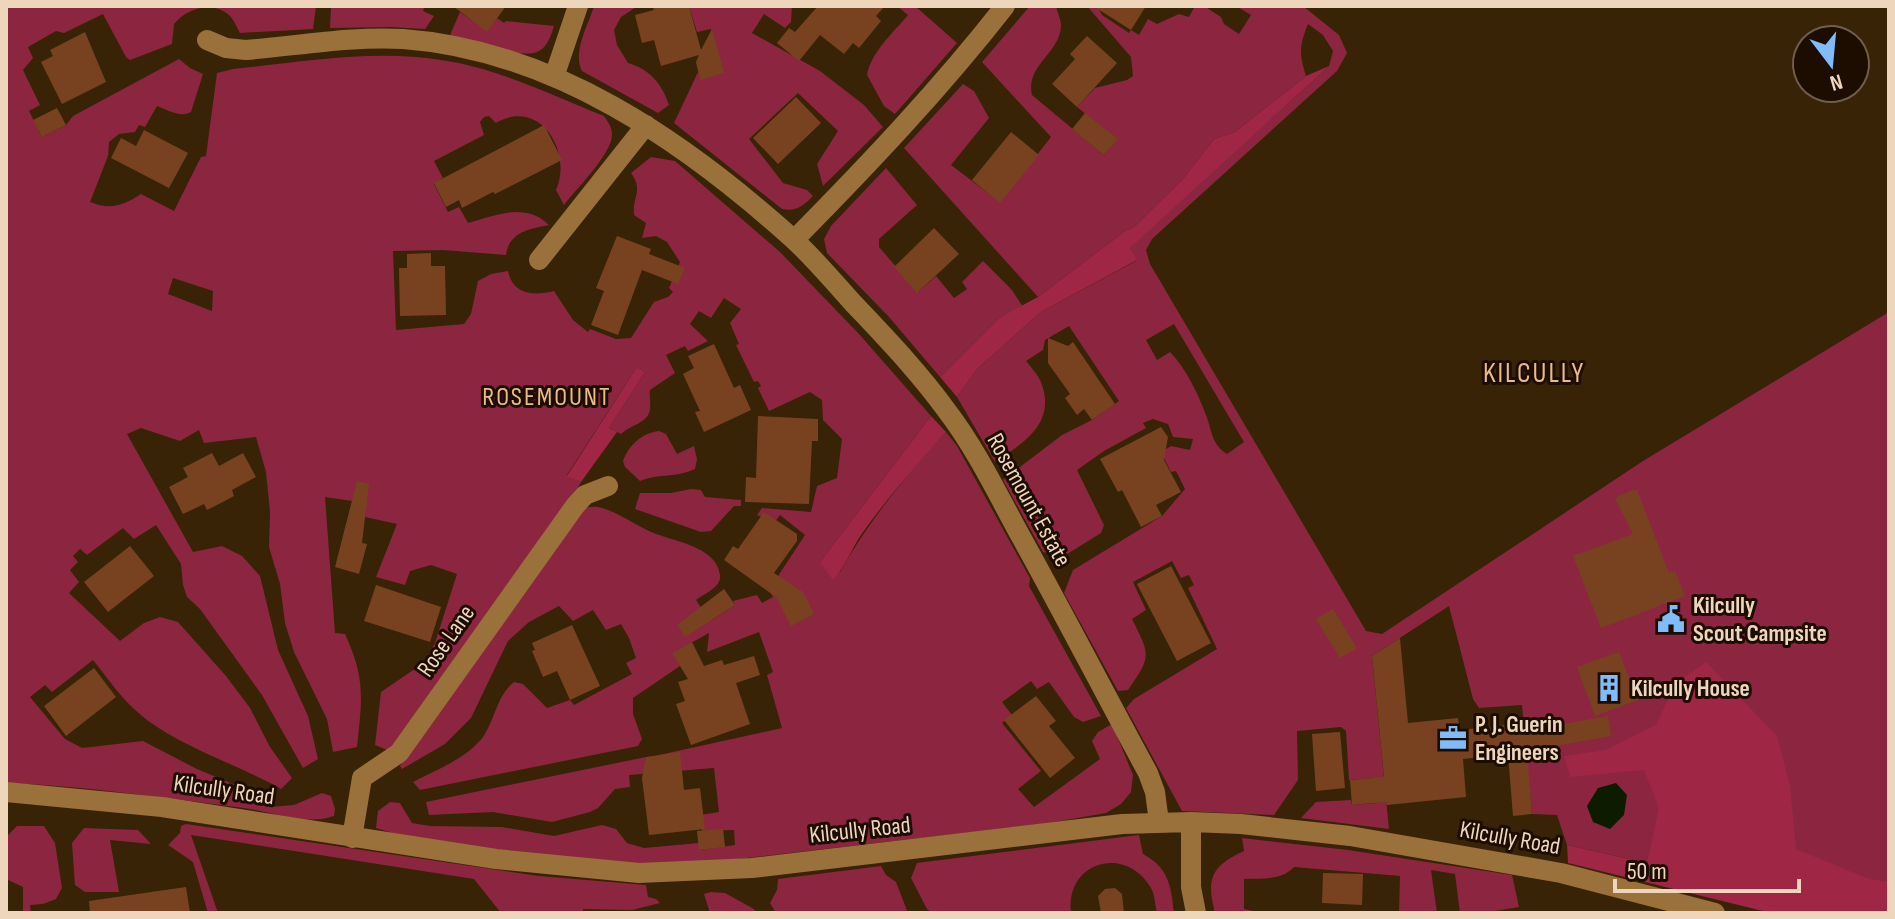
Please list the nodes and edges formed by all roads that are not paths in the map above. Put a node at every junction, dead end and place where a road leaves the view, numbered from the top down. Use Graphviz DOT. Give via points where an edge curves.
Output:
graph roads {
  1 [pos="578,6"];
  2 [pos="1005,6"];
  3 [pos="207,40"];
  4 [pos="554,77"];
  5 [pos="646,125"];
  6 [pos="794,240"];
  7 [pos="539,260"];
  8 [pos="608,486"];
  9 [pos="6,792"];
  10 [pos="1159,822"];
  11 [pos="1191,822"];
  12 [pos="352,838"];
  13 [pos="1196,913"];
  14 [pos="1715,913"];
  1 -- 4 [label="street"];
  2 -- 6 [label="street" via="884,148"];
  3 -- 4 [label="street, Rosemount Estate" via="246,50 404,39 461,48"];
  4 -- 5 [label="street, Rosemount Estate"];
  5 -- 6 [label="street, Rosemount Estate"];
  5 -- 7 [label="street"];
  6 -- 10 [label="street, Rosemount Estate" via="924,381 973,450 1148,773"];
  8 -- 12 [label="street, Rose Lane" via="585,495 575,506 399,753 362,778"];
  9 -- 12 [label="street, Kilcully Road" via="162,807"];
  10 -- 11 [label="street, Kilcully Road"];
  10 -- 12 [label="street, Kilcully Road" via="681,873 510,860"];
  11 -- 13 [label="street"];
  11 -- 14 [label="street, Kilcully Road" via="1286,828 1443,852 1561,873"];
}
